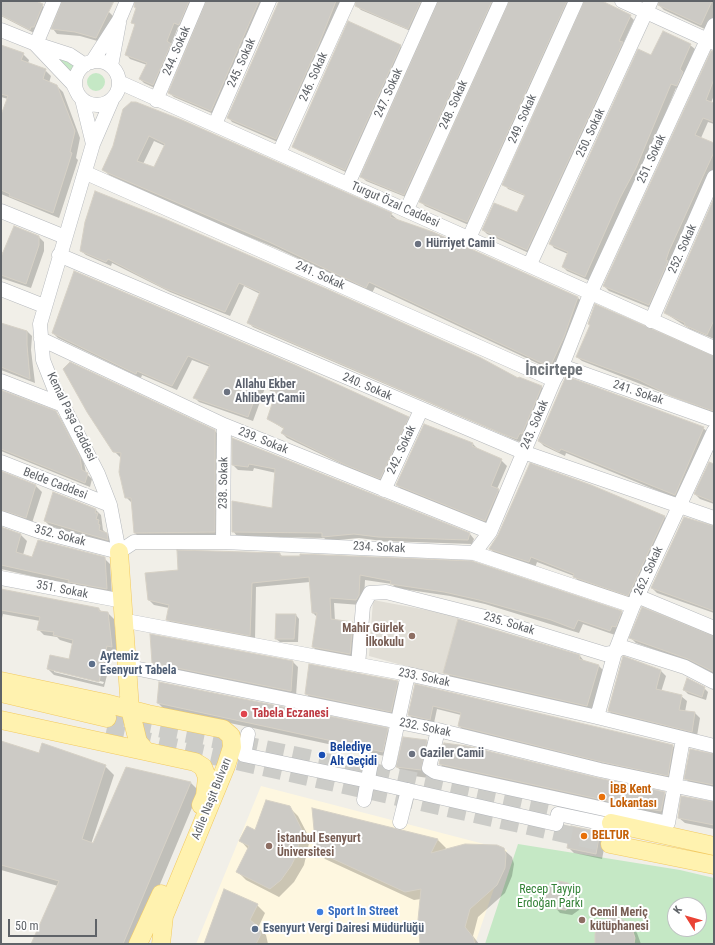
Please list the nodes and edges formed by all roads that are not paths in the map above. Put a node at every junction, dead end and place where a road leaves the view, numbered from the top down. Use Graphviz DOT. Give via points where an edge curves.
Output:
graph roads {
  1 [pos="54,1"];
  2 [pos="127,1"];
  3 [pos="198,1"];
  4 [pos="269,1"];
  5 [pos="348,1"];
  6 [pos="430,1"];
  7 [pos="501,1"];
  8 [pos="576,1"];
  9 [pos="622,1"];
  10 [pos="648,6"];
  11 [pos="119,20"];
  12 [pos="714,25"];
  13 [pos="1,30"];
  14 [pos="711,41"];
  15 [pos="36,44"];
  16 [pos="88,63"];
  17 [pos="111,66"];
  18 [pos="119,82"];
  19 [pos="80,96"];
  20 [pos="112,100"];
  21 [pos="156,100"];
  22 [pos="215,124"];
  23 [pos="93,144"];
  24 [pos="280,153"];
  25 [pos="86,173"];
  26 [pos="714,177"];
  27 [pos="348,184"];
  28 [pos="407,209"];
  29 [pos="1,211"];
  30 [pos="65,237"];
  31 [pos="469,238"];
  32 [pos="59,255"];
  33 [pos="530,264"];
  34 [pos="1,289"];
  35 [pos="590,294"];
  36 [pos="44,306"];
  37 [pos="651,321"];
  38 [pos="41,339"];
  39 [pos="713,345"];
  40 [pos="562,366"];
  41 [pos="554,380"];
  42 [pos="1,381"];
  43 [pos="63,405"];
  44 [pos="421,410"];
  45 [pos="714,420"];
  46 [pos="224,425"];
  47 [pos="714,431"];
  48 [pos="523,452"];
  49 [pos="1,462"];
  50 [pos="384,490"];
  51 [pos="110,505"];
  52 [pos="679,507"];
  53 [pos="1,518"];
  54 [pos="714,518"];
  55 [pos="490,532"];
  56 [pos="223,542"];
  57 [pos="119,552"];
  58 [pos="474,553"];
  59 [pos="1,578"];
  60 [pos="123,601"];
  61 [pos="635,601"];
  62 [pos="132,622"];
  63 [pos="714,628"];
  64 [pos="615,652"];
  65 [pos="358,665"];
  66 [pos="131,672"];
  67 [pos="408,674"];
  68 [pos="1,680"];
  69 [pos="714,682"];
  70 [pos="1,693"];
  71 [pos="1,708"];
  72 [pos="130,709"];
  73 [pos="148,714"];
  74 [pos="597,716"];
  75 [pos="1,720"];
  76 [pos="397,722"];
  77 [pos="105,723"];
  78 [pos="216,727"];
  79 [pos="438,730"];
  80 [pos="134,732"];
  81 [pos="683,739"];
  82 [pos="714,746"];
  83 [pos="146,751"];
  84 [pos="195,762"];
  85 [pos="371,763"];
  86 [pos="429,768"];
  87 [pos="380,775"];
  88 [pos="673,786"];
  89 [pos="408,790"];
  90 [pos="714,794"];
  91 [pos="364,800"];
  92 [pos="476,806"];
  93 [pos="553,812"];
  94 [pos="400,822"];
  95 [pos="668,823"];
  96 [pos="608,824"];
  97 [pos="714,837"];
  98 [pos="610,844"];
  99 [pos="714,846"];
  100 [pos="714,865"];
  101 [pos="138,944"];
  102 [pos="161,944"];
  1 -- 15 [label="street"];
  2 -- 11 [label="street"];
  3 -- 21 [label="street, 244. Sokak"];
  4 -- 22 [label="street, 245. Sokak"];
  5 -- 24 [label="street, 246. Sokak"];
  6 -- 27 [label="street, 247. Sokak"];
  7 -- 28 [label="street, 248. Sokak"];
  8 -- 31 [label="street, 249. Sokak"];
  9 -- 10 [label="street"];
  10 -- 14 [label="street"];
  10 -- 33 [label="street, 250. Sokak"];
  11 -- 16 [label="street"];
  11 -- 17 [label="street"];
  12 -- 14 [label="street, 251. Sokak"];
  13 -- 15 [label="street"];
  14 -- 35 [label="street, 251. Sokak"];
  15 -- 16 [label="street"];
  15 -- 19 [label="street" via="73,84"];
  16 -- 17 [label="street" via="99,61"];
  16 -- 19 [label="street" via="76,77"];
  17 -- 18 [label="street"];
  18 -- 20 [label="street"];
  18 -- 21 [label="street, Turgut Özal Caddesi"];
  19 -- 20 [label="street" via="94,105"];
  19 -- 23 [label="street, Kemal Paşa Caddesi"];
  20 -- 23 [label="street, Kemal Paşa Caddesi"];
  21 -- 22 [label="street, Turgut Özal Caddesi"];
  22 -- 24 [label="street, Turgut Özal Caddesi"];
  23 -- 25 [label="street, Kemal Paşa Caddesi"];
  24 -- 27 [label="street, Turgut Özal Caddesi"];
  25 -- 30 [label="street, Kemal Paşa Caddesi"];
  25 -- 41 [label="street, 241. Sokak"];
  26 -- 37 [label="street, 252. Sokak"];
  27 -- 28 [label="street, Turgut Özal Caddesi"];
  28 -- 31 [label="street, Turgut Özal Caddesi"];
  29 -- 30 [label="street"];
  30 -- 32 [label="street, Kemal Paşa Caddesi"];
  31 -- 33 [label="street, Turgut Özal Caddesi"];
  32 -- 36 [label="street, Kemal Paşa Caddesi"];
  32 -- 44 [label="street, 240. Sokak"];
  33 -- 35 [label="street, Turgut Özal Caddesi"];
  34 -- 36 [label="street"];
  35 -- 37 [label="street, Turgut Özal Caddesi"];
  35 -- 40 [label="street, 243. Sokak"];
  36 -- 38 [label="street, Kemal Paşa Caddesi" via="40,324"];
  37 -- 39 [label="street, Turgut Özal Caddesi"];
  38 -- 43 [label="street, Kemal Paşa Caddesi" via="43,360"];
  38 -- 46 [label="street, 239. Sokak"];
  40 -- 41 [label="street, 243. Sokak"];
  40 -- 45 [label="street, 241. Sokak"];
  41 -- 48 [label="street, 243. Sokak"];
  42 -- 43 [label="street"];
  43 -- 51 [label="street, Kemal Paşa Caddesi" via="98,474"];
  44 -- 48 [label="street, 240. Sokak"];
  44 -- 50 [label="street, 242. Sokak"];
  46 -- 50 [label="street, 239. Sokak"];
  46 -- 56 [label="street, 238. Sokak"];
  47 -- 52 [label="street, 262. Sokak"];
  48 -- 52 [label="street, 240. Sokak"];
  48 -- 55 [label="street, 243. Sokak"];
  49 -- 51 [label="street, Belde Caddesi"];
  50 -- 55 [label="street, 239. Sokak"];
  51 -- 57 [label="street, Kemal Paşa Caddesi"];
  52 -- 54 [label="street, 240. Sokak"];
  52 -- 61 [label="street, 262. Sokak"];
  53 -- 57 [label="street, 352. Sokak" via="38,531"];
  55 -- 58 [label="street, 243. Sokak"];
  56 -- 57 [label="street, 234. Sokak" via="134,542"];
  56 -- 58 [label="street, 234. Sokak"];
  57 -- 60 [label="main road, Kemal Paşa Caddesi"];
  57 -- 62 [label="main road, Kemal Paşa Caddesi" via="130,571"];
  58 -- 61 [label="street, 234. Sokak"];
  59 -- 60 [label="street, 351. Sokak"];
  60 -- 66 [label="main road, Kemal Paşa Caddesi"];
  61 -- 63 [label="street, 234. Sokak"];
  61 -- 64 [label="street, 262. Sokak"];
  62 -- 65 [label="street, 233. Sokak"];
  62 -- 66 [label="main road, Kemal Paşa Caddesi"];
  64 -- 65 [label="street, 235. Sokak" via="605,654 481,616 386,592 370,593 363,606"];
  64 -- 69 [label="street, 235. Sokak" via="622,647 686,667"];
  64 -- 74 [label="street, 262. Sokak"];
  65 -- 67 [label="street, 233. Sokak"];
  66 -- 72 [label="main road"];
  66 -- 73 [label="main road, Kemal Paşa Caddesi" via="137,696"];
  66 -- 76 [label="street, 232. Sokak"];
  66 -- 77 [label="main road" via="112,696"];
  67 -- 74 [label="street, 233. Sokak"];
  67 -- 76 [label="street"];
  68 -- 77 [label="main road"];
  70 -- 77 [label="main road"];
  71 -- 77 [label="main road"];
  72 -- 73 [label="main road"];
  72 -- 77 [label="main road"];
  72 -- 80 [label="main road"];
  73 -- 78 [label="main road"];
  73 -- 80 [label="main road" via="140,718"];
  74 -- 81 [label="street, 233. Sokak"];
  75 -- 77 [label="main road"];
  76 -- 79 [label="street, 232. Sokak"];
  76 -- 87 [label="street"];
  77 -- 83 [label="main road"];
  78 -- 84 [label="main road" via="221,746 215,758 210,763"];
  78 -- 87 [label="street" via="254,735 244,755"];
  78 -- 102 [label="main road, Adile Naşit Bulvarı" via="231,736 232,747 164,916"];
  79 -- 86 [label="street"];
  79 -- 88 [label="street, 232. Sokak"];
  80 -- 83 [label="main road"];
  81 -- 82 [label="street, 233. Sokak"];
  81 -- 88 [label="street"];
  83 -- 84 [label="main road"];
  84 -- 101 [label="main road, Adile Naşit Bulvarı" via="203,767 207,777 205,796"];
  85 -- 87 [label="street"];
  86 -- 92 [label="street" via="431,775 476,788"];
  86 -- 93 [label="street"];
  87 -- 89 [label="street"];
  87 -- 91 [label="street"];
  88 -- 90 [label="street, 232. Sokak"];
  88 -- 95 [label="street"];
  89 -- 92 [label="street"];
  89 -- 94 [label="street"];
  92 -- 93 [label="street"];
  92 -- 93 [label="street" via="487,790 548,802"];
  93 -- 95 [label="street"];
  93 -- 96 [label="street" via="556,824 558,814"];
  95 -- 97 [label="main road" via="676,829"];
  96 -- 99 [label="main road"];
  98 -- 100 [label="main road"];
}
